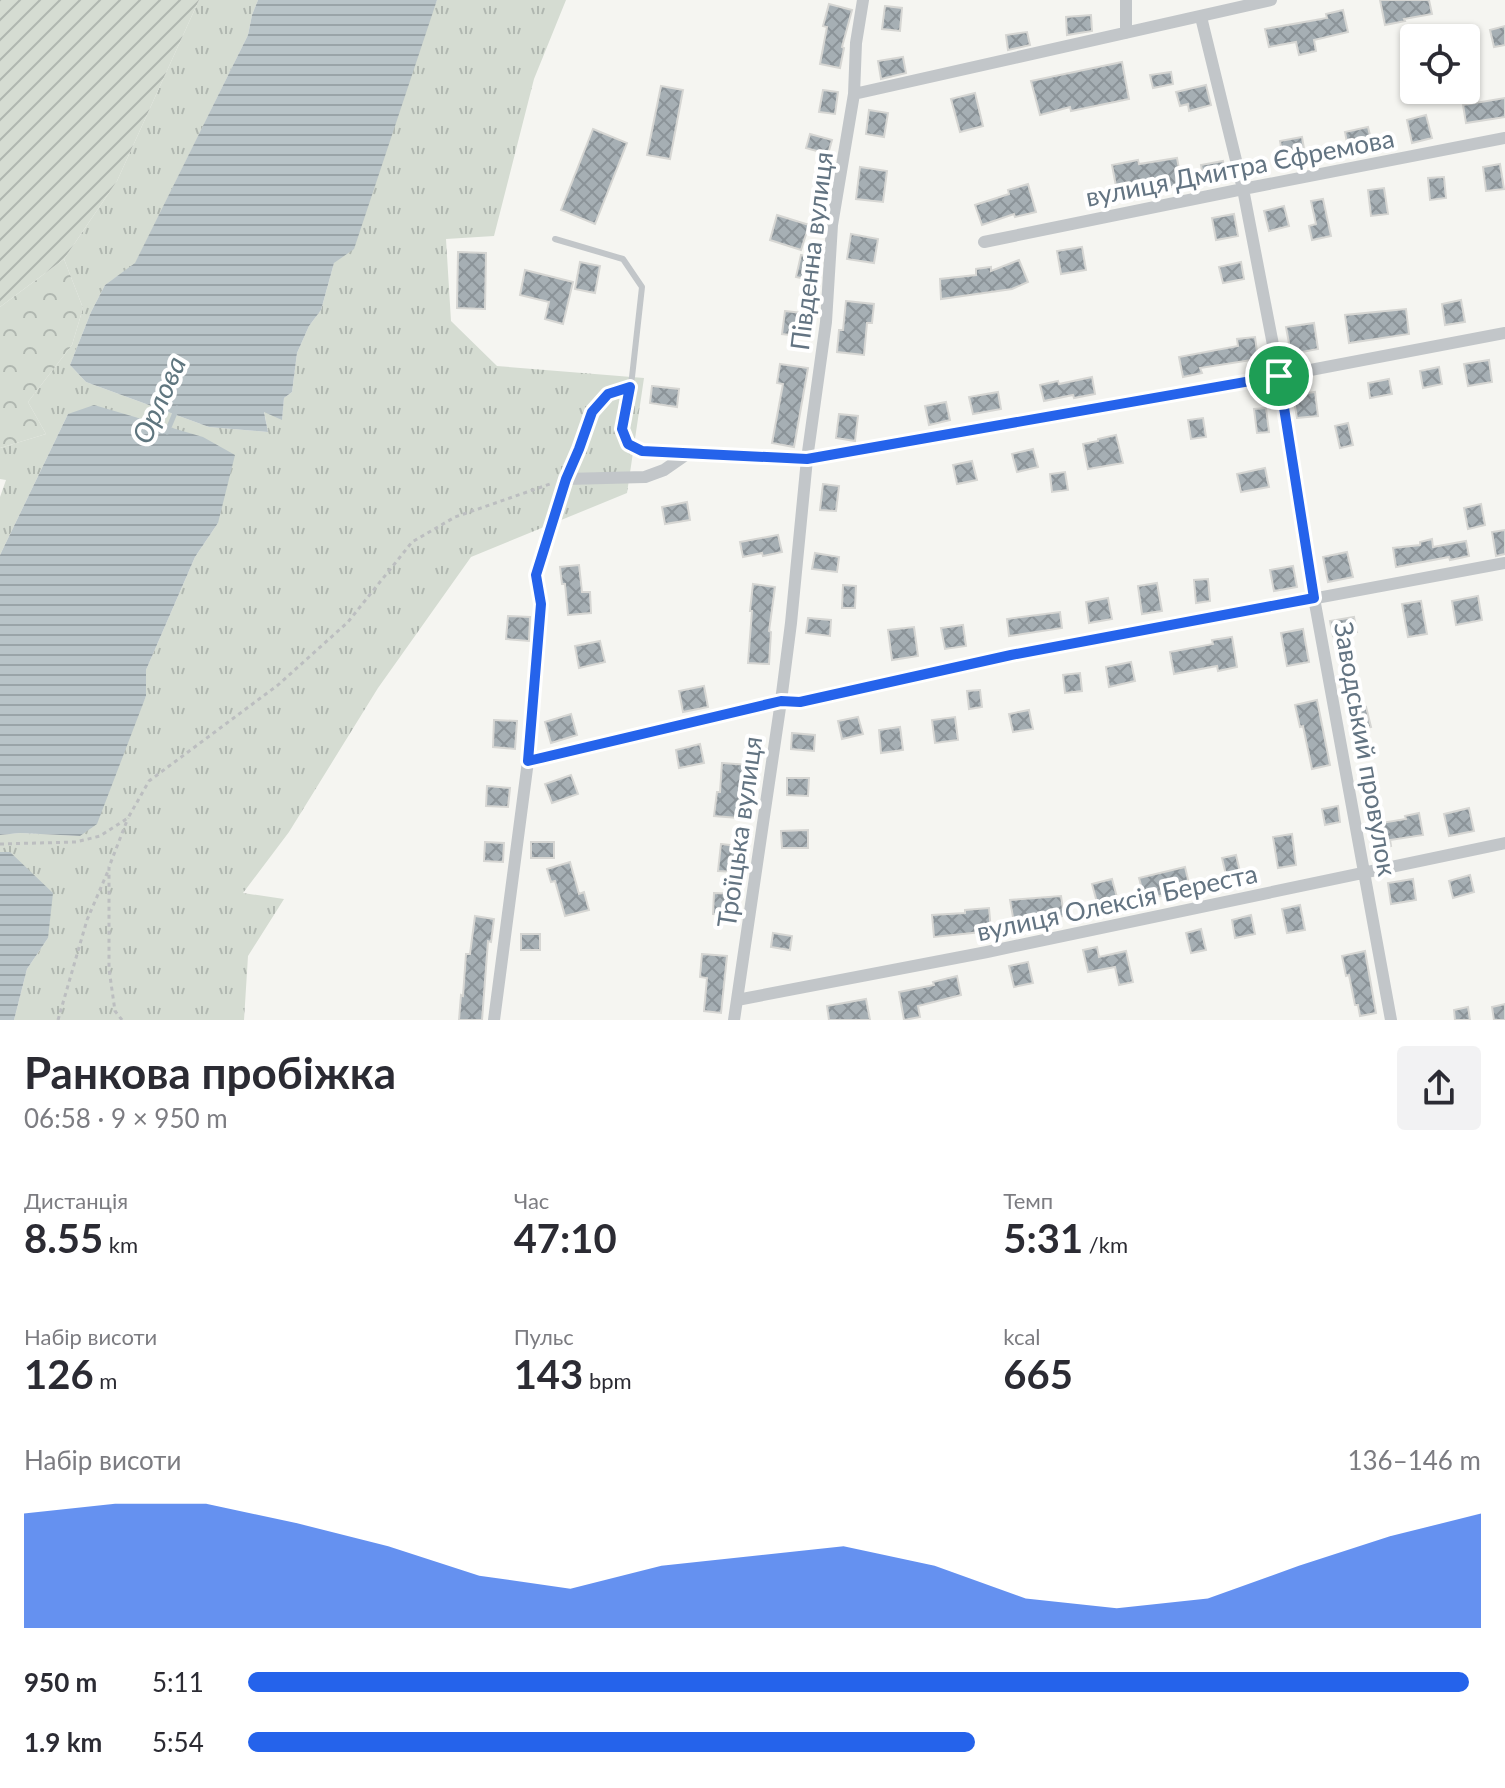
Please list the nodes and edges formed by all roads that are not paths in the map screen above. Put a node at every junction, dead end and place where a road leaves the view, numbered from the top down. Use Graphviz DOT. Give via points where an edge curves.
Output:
graph roads {
  1 [pos="863,0"];
  2 [pos="1126,0"];
  3 [pos="1271,0"];
  4 [pos="1249,2"];
  5 [pos="1201,17"];
  6 [pos="1126,33"];
  7 [pos="854,94"];
  8 [pos="1505,138"];
  9 [pos="1243,189"];
  10 [pos="555,239"];
  11 [pos="984,242"];
  12 [pos="1505,333"];
  13 [pos="1279,376"];
  14 [pos="642,451"];
  15 [pos="687,454"];
  16 [pos="807,459"];
  17 [pos="1505,563"];
  18 [pos="1314,598"];
  19 [pos="781,701"];
  20 [pos="528,761"];
  21 [pos="1505,843"];
  22 [pos="1365,873"];
  23 [pos="737,1000"];
  24 [pos="494,1020"];
  25 [pos="734,1020"];
  26 [pos="1391,1020"];
  1 -- 7 [label="street, Південна вулиця"];
  2 -- 6 [label="street"];
  3 -- 4 [label="street"];
  4 -- 5 [label="street"];
  5 -- 6 [label="street"];
  5 -- 9 [label="street, Заводський провулок"];
  6 -- 7 [label="street"];
  7 -- 16 [label="street, Південна вулиця" via="832,225 826,322"];
  8 -- 9 [label="street, вулиця Дмитра Єфремова"];
  9 -- 11 [label="street, вулиця Дмитра Єфремова"];
  9 -- 13 [label="street, Заводський провулок"];
  10 -- 14 [label="lane" via="623,259 642,287 622,429 628,444"];
  12 -- 13 [label="street"];
  13 -- 16 [label="street"];
  13 -- 18 [label="street, Заводський провулок"];
  14 -- 15 [label="street"];
  15 -- 16 [label="street"];
  15 -- 20 [label="street" via="645,477 566,479 536,575 541,604"];
  16 -- 19 [label="street, Троїцька вулиця"];
  17 -- 18 [label="street"];
  18 -- 19 [label="street" via="1011,655 800,702"];
  18 -- 22 [label="street, Заводський провулок"];
  19 -- 20 [label="street"];
  19 -- 23 [label="street, Троїцька вулиця"];
  20 -- 24 [label="street"];
  21 -- 22 [label="street, вулиця Олексія Береста"];
  22 -- 23 [label="street, вулиця Олексія Береста"];
  22 -- 26 [label="street, Заводський провулок"];
  23 -- 25 [label="street, Троїцька вулиця"];
}
